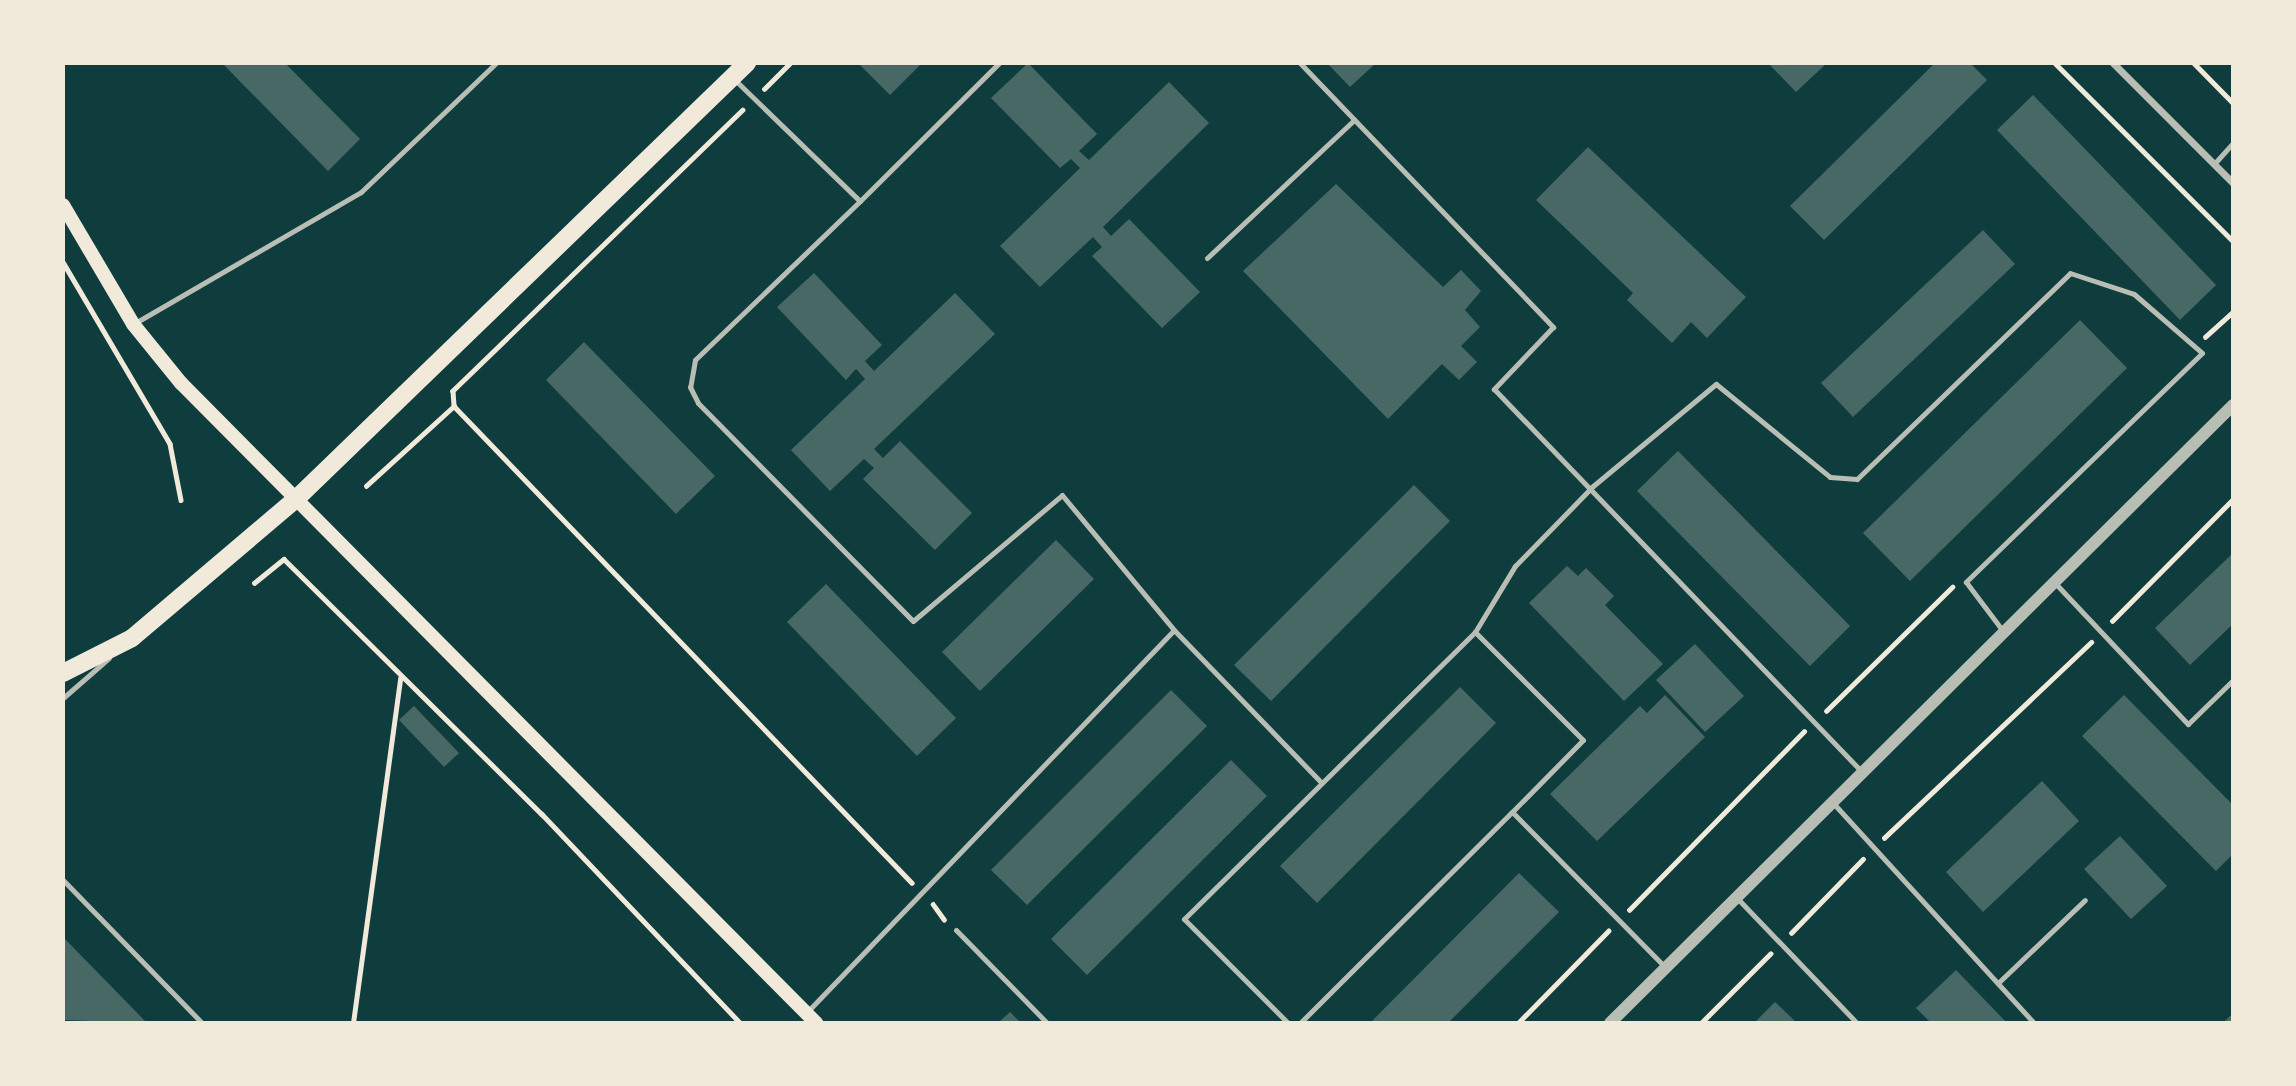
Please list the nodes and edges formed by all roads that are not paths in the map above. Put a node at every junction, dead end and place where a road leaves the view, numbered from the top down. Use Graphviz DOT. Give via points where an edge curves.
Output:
graph roads {
  1 [pos="496,63"];
  2 [pos="747,63"];
  3 [pos="999,63"];
  4 [pos="1300,63"];
  5 [pos="2113,63"];
  6 [pos="732,78"];
  7 [pos="1354,120"];
  8 [pos="2233,143"];
  9 [pos="2214,164"];
  10 [pos="2233,183"];
  11 [pos="860,201"];
  12 [pos="63,205"];
  13 [pos="1207,258"];
  14 [pos="133,324"];
  15 [pos="2233,405"];
  16 [pos="1593,486"];
  17 [pos="295,500"];
  18 [pos="2055,583"];
  19 [pos="1174,630"];
  20 [pos="1475,632"];
  21 [pos="2005,633"];
  22 [pos="132,638"];
  23 [pos="63,673"];
  24 [pos="2233,680"];
  25 [pos="63,698"];
  26 [pos="1863,773"];
  27 [pos="1320,781"];
  28 [pos="1834,804"];
  29 [pos="1512,813"];
  30 [pos="63,880"];
  31 [pos="1737,898"];
  32 [pos="2085,900"];
  33 [pos="956,930"];
  34 [pos="1666,968"];
  35 [pos="1998,983"];
  36 [pos="811,1018"];
  37 [pos="202,1023"];
  38 [pos="1047,1023"];
  39 [pos="1288,1023"];
  40 [pos="1300,1023"];
  41 [pos="1610,1023"];
  42 [pos="1857,1023"];
  43 [pos="2034,1023"];
  1 -- 14 [label="lane" via="361,192"];
  2 -- 6 [label="main road"];
  3 -- 11 [label="lane"];
  4 -- 7 [label="lane"];
  5 -- 9 [label="street"];
  6 -- 11 [label="lane"];
  6 -- 17 [label="main road"];
  7 -- 13 [label="lane"];
  7 -- 16 [label="lane" via="1553,327 1494,389"];
  8 -- 9 [label="lane"];
  9 -- 10 [label="street"];
  11 -- 19 [label="lane" via="695,360 690,387 698,403 913,621 1062,495"];
  12 -- 14 [label="main road"];
  14 -- 17 [label="main road"];
  15 -- 18 [label="street"];
  16 -- 20 [label="lane" via="1515,566"];
  16 -- 21 [label="lane" via="1716,384 1830,477 1857,479 2070,272 2134,294 2202,353 1966,582"];
  16 -- 26 [label="lane"];
  17 -- 22 [label="main road"];
  17 -- 36 [label="main road"];
  18 -- 21 [label="street"];
  18 -- 24 [label="lane" via="2188,724"];
  19 -- 27 [label="lane"];
  19 -- 36 [label="lane"];
  20 -- 27 [label="lane"];
  20 -- 29 [label="lane" via="1583,740"];
  21 -- 26 [label="street"];
  22 -- 23 [label="main road"];
  22 -- 25 [label="lane"];
  26 -- 28 [label="street"];
  27 -- 39 [label="lane" via="1184,919"];
  28 -- 31 [label="street"];
  28 -- 35 [label="lane"];
  29 -- 34 [label="lane"];
  29 -- 40 [label="lane"];
  30 -- 37 [label="lane"];
  31 -- 34 [label="street"];
  31 -- 42 [label="lane"];
  32 -- 35 [label="lane"];
  33 -- 38 [label="lane"];
  34 -- 41 [label="street"];
  35 -- 43 [label="lane"];
}
